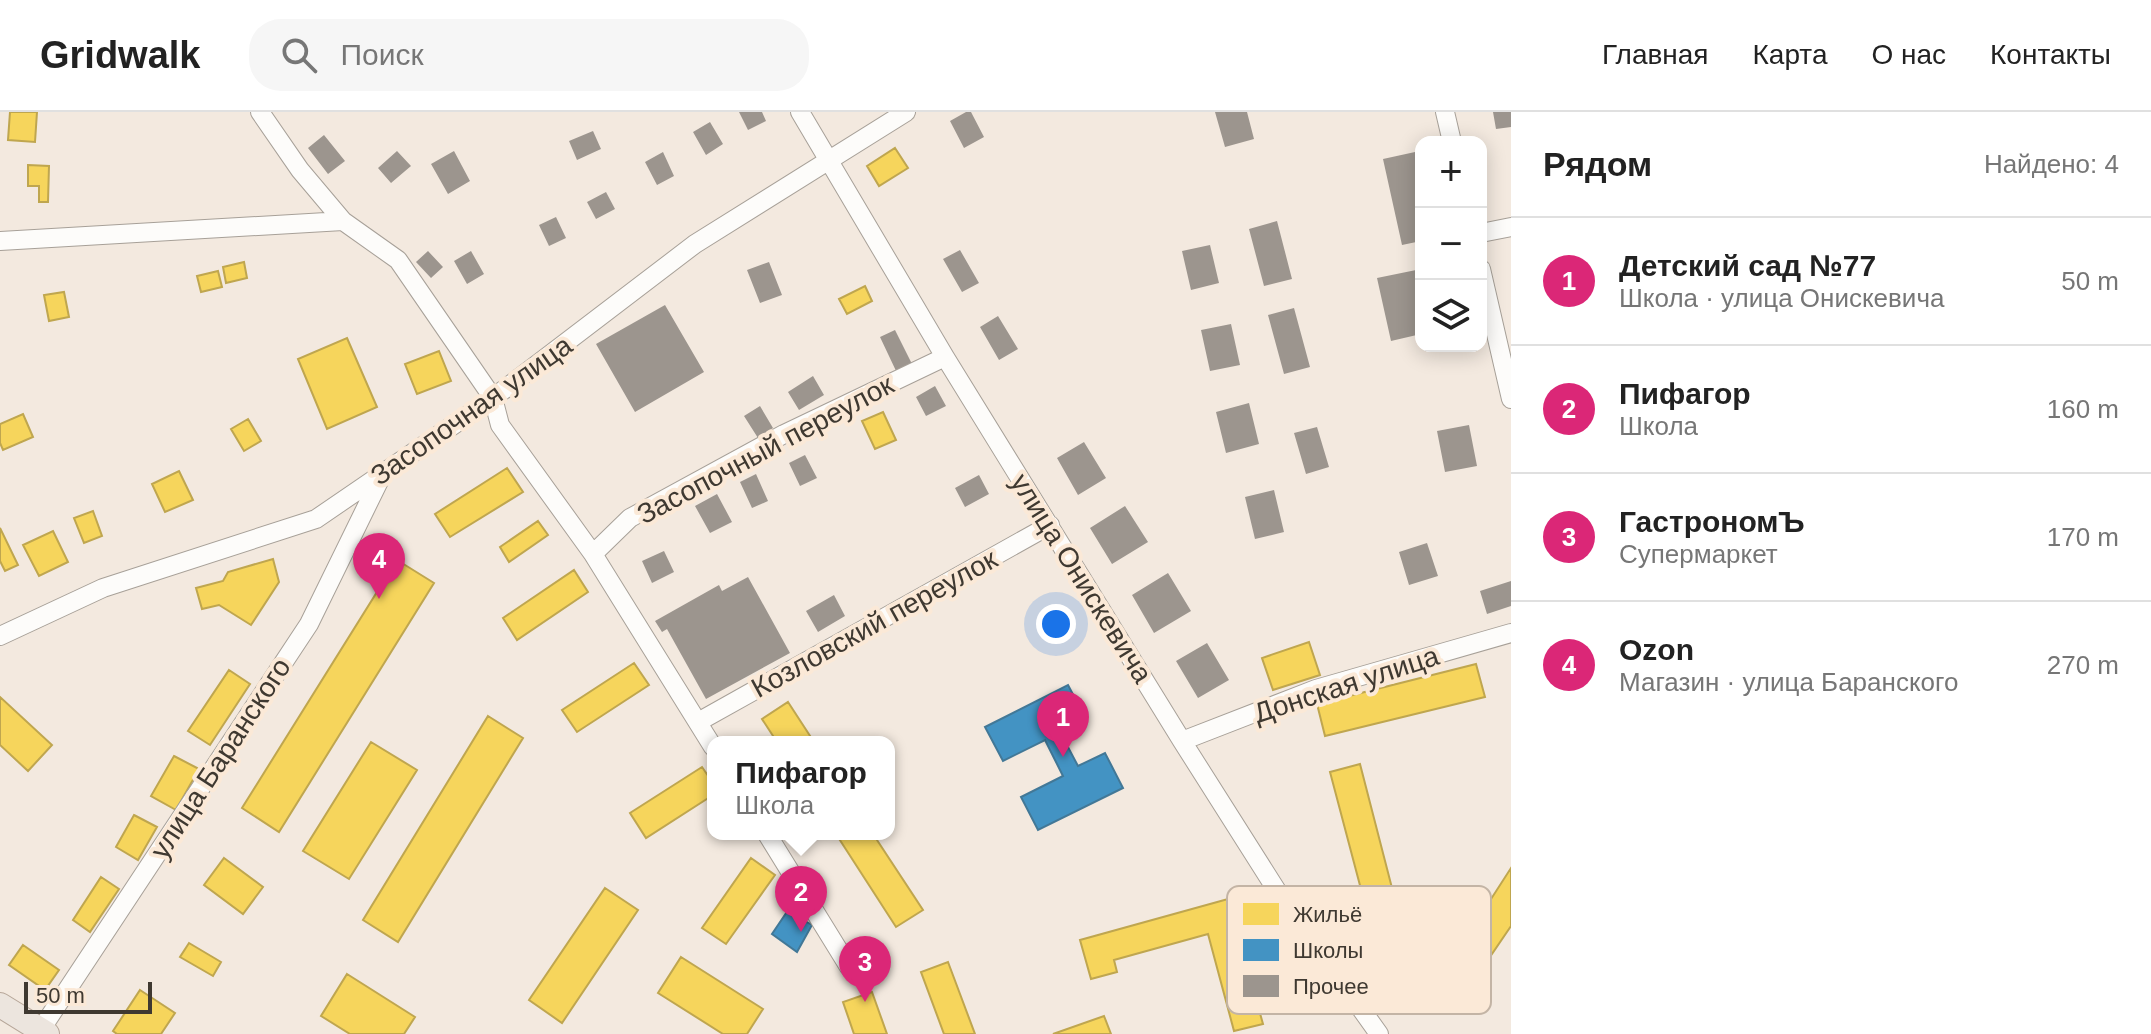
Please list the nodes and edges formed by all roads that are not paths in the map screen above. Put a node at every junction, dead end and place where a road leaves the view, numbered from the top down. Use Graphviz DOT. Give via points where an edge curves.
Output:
graph roads {
  1 [pos="260,112"];
  2 [pos="800,112"];
  3 [pos="906,112"];
  4 [pos="1445,112"];
  5 [pos="1451,136"];
  6 [pos="826,160"];
  7 [pos="343,221"];
  8 [pos="1511,227"];
  9 [pos="1487,232"];
  10 [pos="0,241"];
  11 [pos="1484,280"];
  12 [pos="945,357"];
  13 [pos="493,398"];
  14 [pos="1511,399"];
  15 [pos="383,472"];
  16 [pos="1050,525"];
  17 [pos="593,554"];
  18 [pos="1511,633"];
  19 [pos="0,636"];
  20 [pos="698,722"];
  21 [pos="707,737"];
  22 [pos="1182,741"];
  23 [pos="771,840"];
  24 [pos="1274,886"];
  25 [pos="849,967"];
  26 [pos="0,1005"];
  27 [pos="1365,1014"];
  28 [pos="42,1033"];
  29 [pos="1379,1034"];
  1 -- 7 [label="street"];
  2 -- 6 [label="street, улица Онискевича"];
  3 -- 6 [label="street, Засопочная улица"];
  4 -- 5 [label="street"];
  6 -- 12 [label="street, улица Онискевича"];
  6 -- 13 [label="street, Засопочная улица" via="695,244"];
  7 -- 10 [label="street"];
  7 -- 13 [label="street" via="398,260"];
  8 -- 9 [label="street"];
  11 -- 14 [label="street"];
  12 -- 16 [label="street, улица Онискевича"];
  12 -- 17 [label="street, Засопочный переулок" via="784,434 630,518"];
  13 -- 15 [label="street, Засопочная улица"];
  13 -- 17 [label="street" via="500,425"];
  15 -- 19 [label="street, Засопочная улица" via="316,519 103,588"];
  15 -- 28 [label="street, улица Баранского" via="309,624"];
  16 -- 20 [label="street, Козловский переулок"];
  16 -- 22 [label="street, улица Онискевича"];
  17 -- 20 [label="street"];
  18 -- 22 [label="street, Донская улица" via="1316,689"];
  20 -- 21 [label="street"];
  22 -- 24 [label="street, улица Онискевича"];
  23 -- 25 [label="street"];
  26 -- 28 [label="main road"];
  27 -- 29 [label="street, улица Онискевича"];
}
